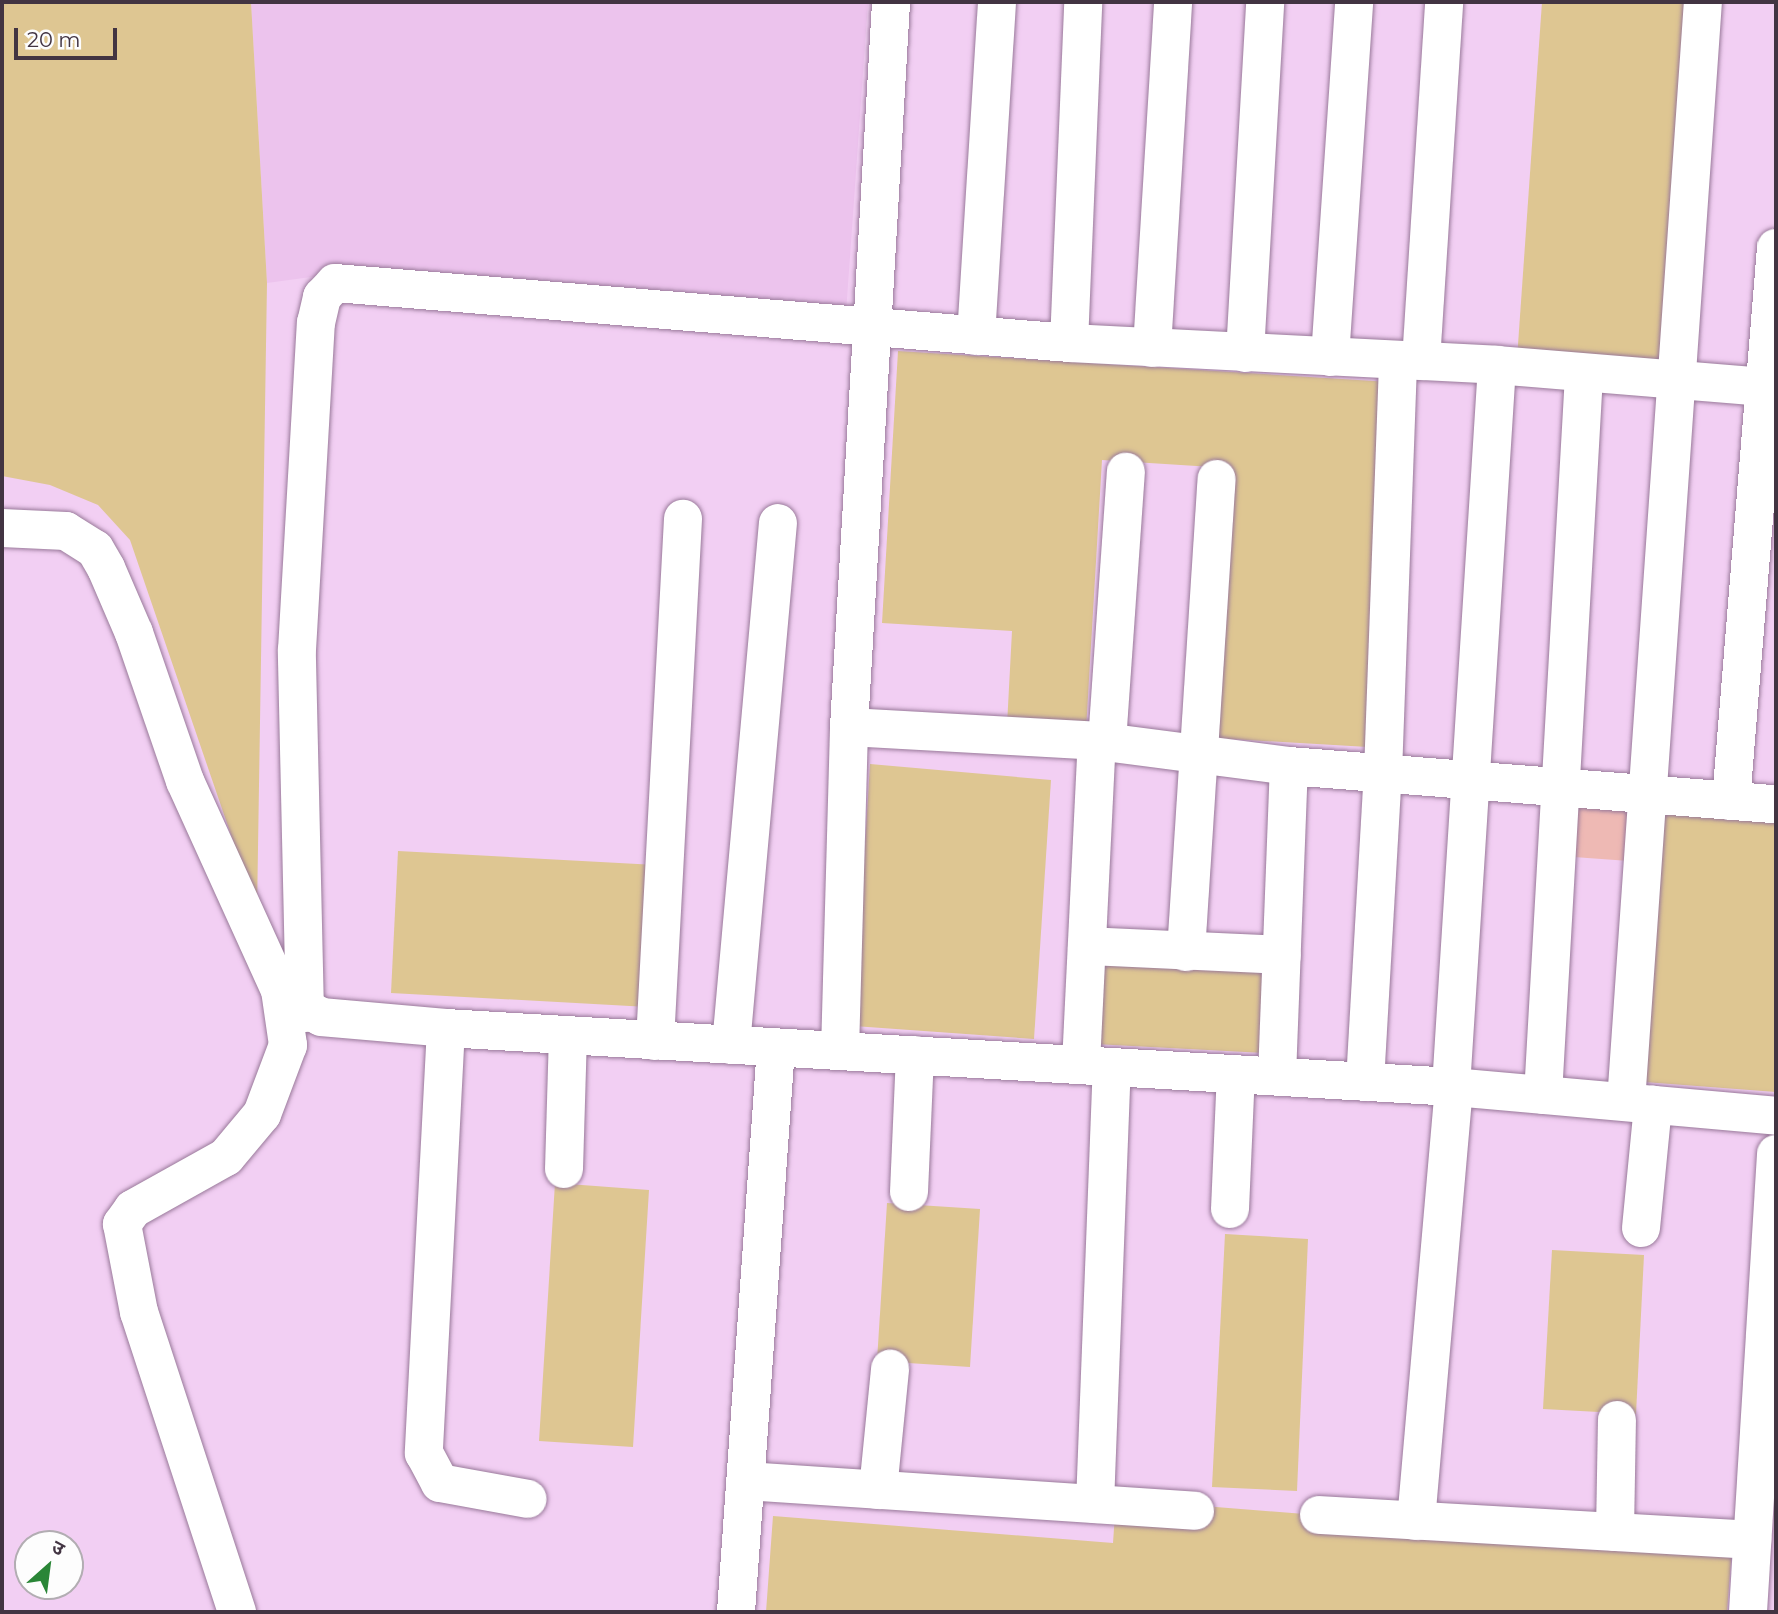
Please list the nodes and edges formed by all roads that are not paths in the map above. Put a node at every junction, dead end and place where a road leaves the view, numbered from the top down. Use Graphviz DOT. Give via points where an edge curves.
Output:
graph roads {
  1 [pos="891,2"];
  2 [pos="997,2"];
  3 [pos="1083,2"];
  4 [pos="1173,2"];
  5 [pos="1265,2"];
  6 [pos="1353,2"];
  7 [pos="1444,2"];
  8 [pos="1703,2"];
  9 [pos="1776,248"];
  10 [pos="870,328"];
  11 [pos="975,336"];
  12 [pos="1069,344"];
  13 [pos="1152,348"];
  14 [pos="1245,353"];
  15 [pos="1330,357"];
  16 [pos="1409,361"];
  17 [pos="1497,365"];
  18 [pos="1584,375"];
  19 [pos="1678,380"];
  20 [pos="1772,388"];
  21 [pos="1126,472"];
  22 [pos="1217,479"];
  23 [pos="683,519"];
  24 [pos="778,523"];
  25 [pos="2,528"];
  26 [pos="1765,555"];
  27 [pos="849,727"];
  28 [pos="1102,742"];
  29 [pos="1198,754"];
  30 [pos="1289,766"];
  31 [pos="1383,773"];
  32 [pos="1470,778"];
  33 [pos="1558,785"];
  34 [pos="1649,797"];
  35 [pos="1731,801"];
  36 [pos="1776,804"];
  37 [pos="1087,946"];
  38 [pos="1186,952"];
  39 [pos="1282,955"];
  40 [pos="293,1002"];
  41 [pos="446,1028"];
  42 [pos="569,1037"];
  43 [pos="655,1041"];
  44 [pos="731,1045"];
  45 [pos="776,1047"];
  46 [pos="839,1051"];
  47 [pos="915,1055"];
  48 [pos="1096,1065"];
  49 [pos="1236,1074"];
  50 [pos="1277,1076"];
  51 [pos="1365,1082"];
  52 [pos="1452,1087"];
  53 [pos="1544,1095"];
  54 [pos="1640,1104"];
  55 [pos="1776,1116"];
  56 [pos="1776,1154"];
  57 [pos="564,1169"];
  58 [pos="909,1192"];
  59 [pos="1230,1209"];
  60 [pos="1641,1228"];
  61 [pos="890,1368"];
  62 [pos="1617,1420"];
  63 [pos="746,1481"];
  64 [pos="878,1490"];
  65 [pos="528,1499"];
  66 [pos="1095,1504"];
  67 [pos="1195,1511"];
  68 [pos="1319,1515"];
  69 [pos="1416,1521"];
  70 [pos="1615,1532"];
  71 [pos="1752,1540"];
  72 [pos="237,1612"];
  73 [pos="736,1612"];
  74 [pos="1748,1612"];
  1 -- 10 [label="street"];
  2 -- 11 [label="street"];
  3 -- 12 [label="street"];
  4 -- 13 [label="street"];
  5 -- 14 [label="street"];
  6 -- 15 [label="street"];
  7 -- 16 [label="street"];
  8 -- 19 [label="street"];
  9 -- 20 [label="street"];
  10 -- 11 [label="street"];
  10 -- 27 [label="street"];
  10 -- 40 [label="street" via="361,282 343,281 325,290 316,323 297,650"];
  11 -- 12 [label="street"];
  12 -- 13 [label="street"];
  13 -- 14 [label="street"];
  14 -- 15 [label="street"];
  15 -- 16 [label="street"];
  16 -- 17 [label="street"];
  16 -- 31 [label="street"];
  17 -- 18 [label="street"];
  17 -- 32 [label="street"];
  18 -- 19 [label="street"];
  18 -- 33 [label="street"];
  19 -- 20 [label="street"];
  19 -- 34 [label="street"];
  20 -- 26 [label="street"];
  21 -- 28 [label="street"];
  22 -- 29 [label="street"];
  23 -- 43 [label="street"];
  24 -- 44 [label="street"];
  25 -- 40 [label="street" via="66,531 95,549 135,633 185,781"];
  26 -- 35 [label="street"];
  27 -- 28 [label="street"];
  27 -- 46 [label="street"];
  28 -- 29 [label="street"];
  28 -- 37 [label="street"];
  29 -- 30 [label="street"];
  29 -- 38 [label="street"];
  30 -- 31 [label="street"];
  30 -- 39 [label="street"];
  31 -- 32 [label="street"];
  31 -- 51 [label="street"];
  32 -- 33 [label="street"];
  32 -- 52 [label="street"];
  33 -- 34 [label="street"];
  33 -- 53 [label="street"];
  34 -- 35 [label="street"];
  34 -- 54 [label="street"];
  35 -- 36 [label="street"];
  37 -- 38 [label="street"];
  37 -- 48 [label="street"];
  38 -- 39 [label="street"];
  39 -- 50 [label="street"];
  40 -- 41 [label="street"];
  40 -- 72 [label="street" via="288,1045 262,1114 226,1157 133,1209 122,1224 139,1312"];
  41 -- 42 [label="street"];
  41 -- 65 [label="street" via="424,1453 440,1483"];
  42 -- 43 [label="street"];
  42 -- 57 [label="street"];
  43 -- 44 [label="street"];
  44 -- 45 [label="street"];
  45 -- 46 [label="street"];
  45 -- 63 [label="street"];
  46 -- 47 [label="street"];
  47 -- 48 [label="street"];
  47 -- 58 [label="street"];
  48 -- 49 [label="street"];
  48 -- 66 [label="street"];
  49 -- 50 [label="street"];
  49 -- 59 [label="street"];
  50 -- 51 [label="street"];
  51 -- 52 [label="street"];
  52 -- 53 [label="street"];
  52 -- 69 [label="street"];
  53 -- 54 [label="street"];
  54 -- 55 [label="street"];
  54 -- 60 [label="street"];
  56 -- 71 [label="street"];
  61 -- 64 [label="street"];
  62 -- 70 [label="street"];
  63 -- 64 [label="street"];
  63 -- 73 [label="street"];
  64 -- 66 [label="street"];
  66 -- 67 [label="street"];
  68 -- 69 [label="street"];
  69 -- 70 [label="street"];
  70 -- 71 [label="street"];
  71 -- 74 [label="street"];
}
